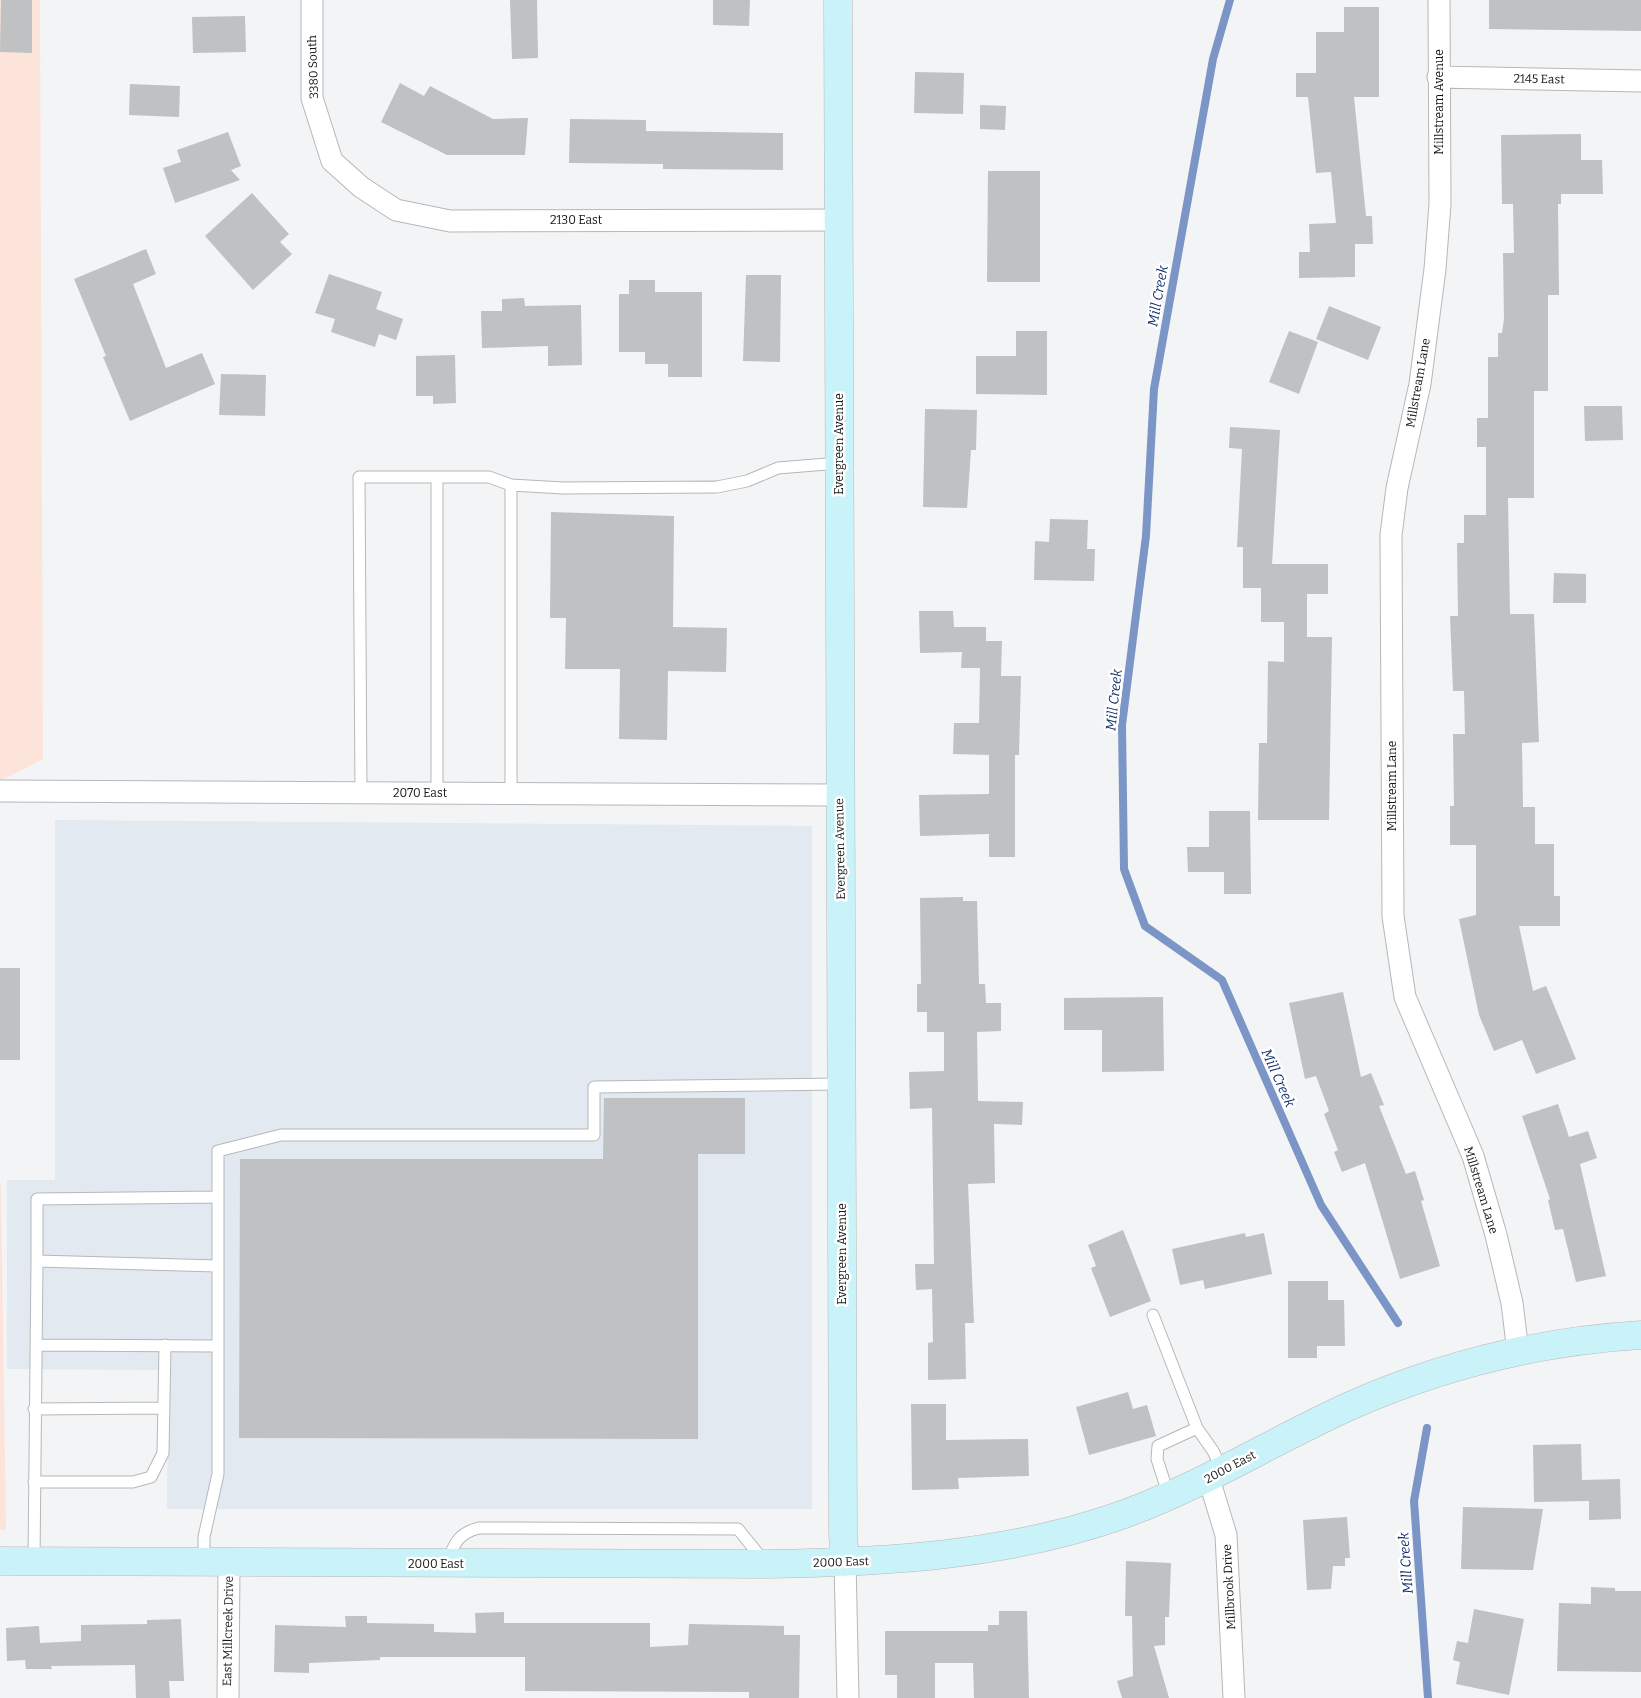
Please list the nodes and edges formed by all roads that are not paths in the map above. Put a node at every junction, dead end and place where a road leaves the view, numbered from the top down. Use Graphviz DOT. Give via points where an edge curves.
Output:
graph roads {
  1 [pos="312,0"];
  2 [pos="838,0"];
  3 [pos="1439,0"];
  4 [pos="1438,77"];
  5 [pos="1641,81"];
  6 [pos="332,161"];
  7 [pos="1440,204"];
  8 [pos="838,220"];
  9 [pos="839,463"];
  10 [pos="437,477"];
  11 [pos="511,485"];
  12 [pos="0,792"];
  13 [pos="361,793"];
  14 [pos="437,793"];
  15 [pos="511,794"];
  16 [pos="840,794"];
  17 [pos="841,1084"];
  18 [pos="218,1197"];
  19 [pos="37,1261"];
  20 [pos="217,1266"];
  21 [pos="1153,1315"];
  22 [pos="1641,1335"];
  23 [pos="37,1345"];
  24 [pos="165,1346"];
  25 [pos="217,1346"];
  26 [pos="1518,1352"];
  27 [pos="163,1408"];
  28 [pos="34,1409"];
  29 [pos="1197,1428"];
  30 [pos="1216,1475"];
  31 [pos="34,1482"];
  32 [pos="1169,1496"];
  33 [pos="0,1561"];
  34 [pos="845,1561"];
  35 [pos="34,1562"];
  36 [pos="216,1563"];
  37 [pos="446,1564"];
  38 [pos="767,1564"];
  39 [pos="228,1698"];
  40 [pos="848,1698"];
  41 [pos="1234,1698"];
  1 -- 6 [label="street, 3380 South" via="312,98"];
  2 -- 8 [label="street, Evergreen Avenue"];
  3 -- 4 [label="street, Millstream Avenue"];
  4 -- 5 [label="street, 2145 East"];
  4 -- 7 [label="street, Millstream Avenue"];
  6 -- 8 [label="street, 2130 East" via="361,187 396,210 450,221"];
  7 -- 26 [label="street, Millstream Lane" via="1420,384 1397,488 1391,535 1393,916 1405,997 1473,1156 1496,1235 1512,1303"];
  8 -- 9 [label="street, Evergreen Avenue"];
  9 -- 11 [label="lane" via="778,468 747,481 717,487"];
  9 -- 16 [label="street, Evergreen Avenue"];
  10 -- 11 [label="lane" via="489,477"];
  10 -- 13 [label="lane" via="359,477"];
  10 -- 14 [label="lane"];
  11 -- 15 [label="lane"];
  12 -- 13 [label="street, 2070 East"];
  13 -- 14 [label="street, 2070 East"];
  14 -- 15 [label="street, 2070 East"];
  15 -- 16 [label="street, 2070 East"];
  16 -- 17 [label="street, Evergreen Avenue"];
  17 -- 18 [label="lane" via="594,1087 594,1135 280,1135 218,1151"];
  17 -- 34 [label="street, Evergreen Avenue"];
  18 -- 19 [label="lane" via="37,1199"];
  18 -- 20 [label="lane"];
  19 -- 20 [label="lane"];
  19 -- 23 [label="lane"];
  20 -- 25 [label="lane"];
  21 -- 29 [label="lane"];
  22 -- 26 [label="street, 2000 East" via="1564,1343"];
  23 -- 24 [label="lane"];
  23 -- 28 [label="lane"];
  24 -- 25 [label="lane"];
  24 -- 27 [label="lane"];
  25 -- 36 [label="lane" via="218,1474 204,1537"];
  26 -- 30 [label="street, 2000 East" via="1393,1388 1302,1429"];
  27 -- 28 [label="lane"];
  27 -- 31 [label="lane" via="163,1453 151,1477 133,1482"];
  28 -- 31 [label="lane"];
  29 -- 30 [label="lane" via="1213,1450"];
  29 -- 32 [label="lane" via="1158,1446 1157,1460"];
  30 -- 32 [label="street, 2000 East"];
  30 -- 41 [label="street, Millbrook Drive" via="1226,1535"];
  31 -- 35 [label="lane"];
  32 -- 34 [label="street, 2000 East" via="1081,1527 1010,1545 927,1558"];
  33 -- 35 [label="street, 2000 East"];
  34 -- 38 [label="street, 2000 East"];
  34 -- 40 [label="street, Evergreen Avenue"];
  35 -- 36 [label="street, 2000 East"];
  36 -- 37 [label="street, 2000 East"];
  36 -- 39 [label="street, East Millcreek Drive"];
  37 -- 38 [label="street, 2000 East"];
  37 -- 38 [label="lane" via="458,1537 468,1530 489,1528 738,1529"];
}
